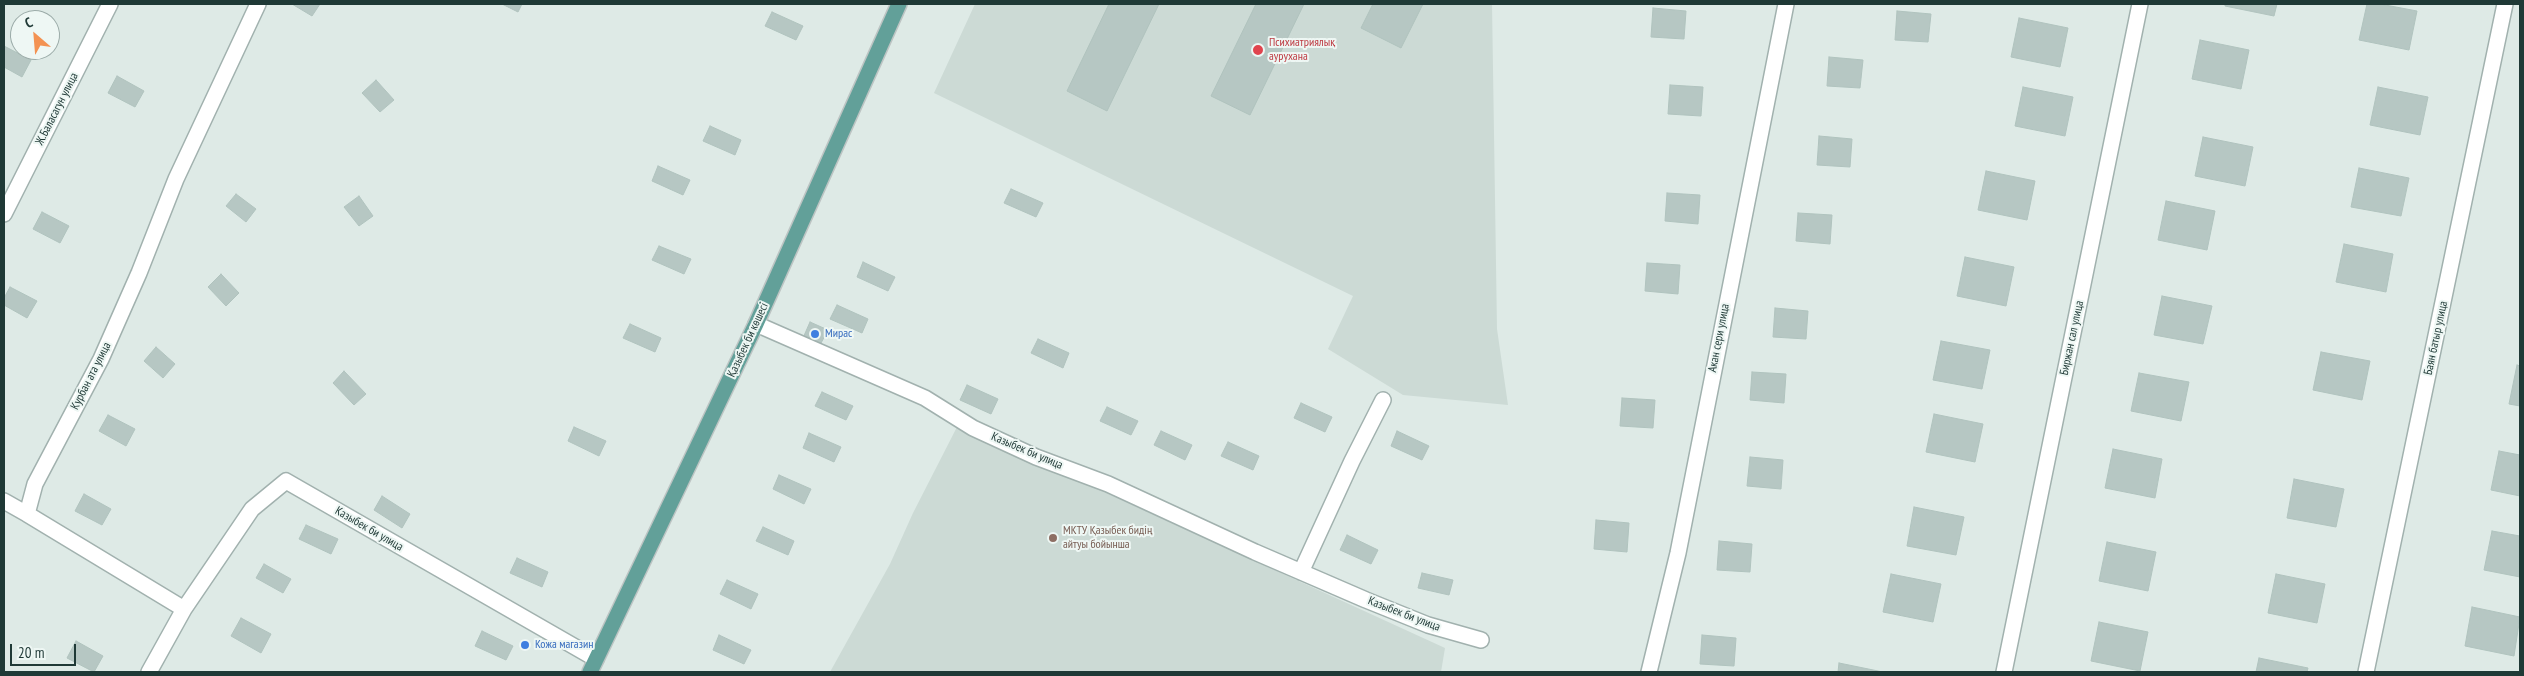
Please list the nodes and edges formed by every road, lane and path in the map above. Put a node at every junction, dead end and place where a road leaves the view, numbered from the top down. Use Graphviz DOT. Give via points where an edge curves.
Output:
graph roads {
  1 [pos="110,4"];
  2 [pos="258,4"];
  3 [pos="899,4"];
  4 [pos="1786,4"];
  5 [pos="2140,4"];
  6 [pos="2505,4"];
  7 [pos="4,214"];
  8 [pos="756,324"];
  9 [pos="1383,400"];
  10 [pos="4,501"];
  11 [pos="27,514"];
  12 [pos="1301,572"];
  13 [pos="184,609"];
  14 [pos="1481,640"];
  15 [pos="593,666"];
  16 [pos="149,672"];
  17 [pos="1649,672"];
  18 [pos="2004,672"];
  19 [pos="2366,672"];
  1 -- 7 [label="street, Ж.Баласагун улица"];
  2 -- 11 [label="street, Курбан ата улица" via="176,179 101,359 36,484"];
  3 -- 8 [label="main road, Қазыбек би көшесі"];
  4 -- 17 [label="street, Акан сери улица" via="1678,553"];
  5 -- 18 [label="street, Биржан сал улица"];
  6 -- 19 [label="street, Баян батыр улица"];
  8 -- 12 [label="street, Казыбек би улица" via="925,398 973,428 1036,457 1108,484"];
  8 -- 15 [label="main road, Қазыбек би көшесі"];
  9 -- 12 [label="street"];
  10 -- 11 [label="street"];
  11 -- 13 [label="street"];
  12 -- 14 [label="street, Казыбек би улица" via="1428,625"];
  13 -- 15 [label="street, Казыбек би улица" via="252,509 286,481"];
  13 -- 16 [label="street"];
}
